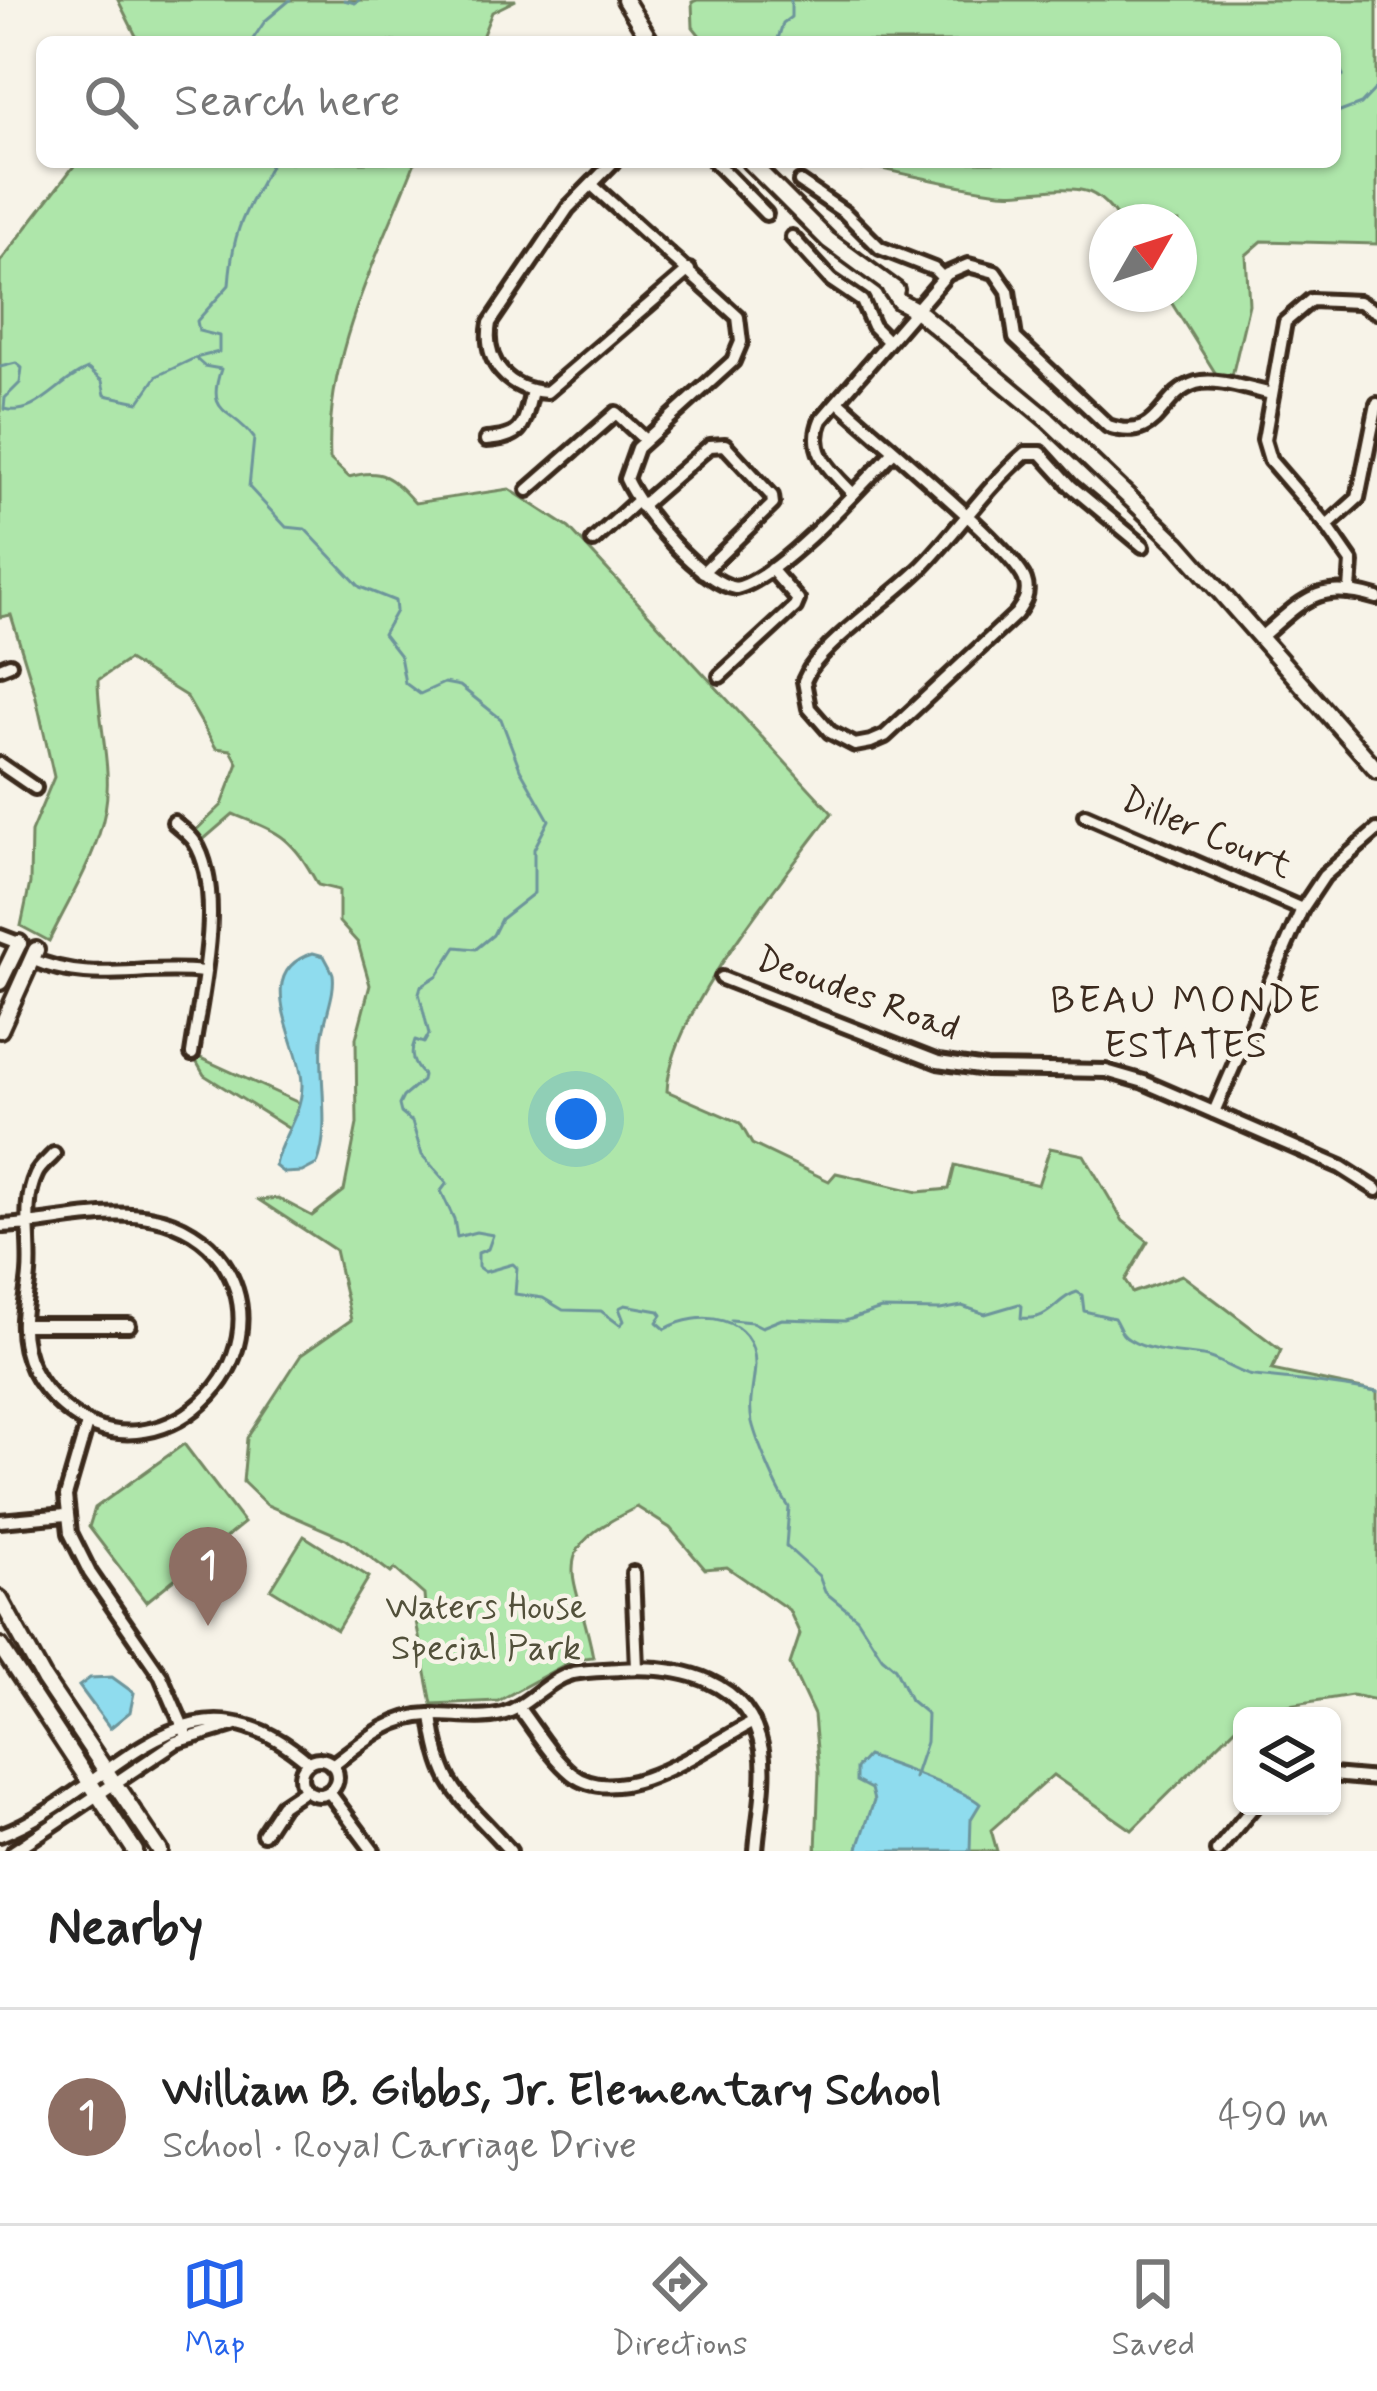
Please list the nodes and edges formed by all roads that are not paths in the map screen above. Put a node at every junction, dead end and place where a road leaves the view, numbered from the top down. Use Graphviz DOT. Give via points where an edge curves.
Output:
graph roads {
  1 [pos="625,0"];
  2 [pos="647,36"];
  3 [pos="607,168"];
  4 [pos="722,168"];
  5 [pos="756,168"];
  6 [pos="800,182"];
  7 [pos="592,184"];
  8 [pos="766,214"];
  9 [pos="792,237"];
  10 [pos="689,270"];
  11 [pos="944,278"];
  12 [pos="916,310"];
  13 [pos="1377,312"];
  14 [pos="889,341"];
  15 [pos="532,391"];
  16 [pos="1272,394"];
  17 [pos="838,401"];
  18 [pos="1377,407"];
  19 [pos="486,440"];
  20 [pos="645,440"];
  21 [pos="892,452"];
  22 [pos="528,490"];
  23 [pos="853,494"];
  24 [pos="639,503"];
  25 [pos="966,518"];
  26 [pos="1327,526"];
  27 [pos="593,542"];
  28 [pos="1143,546"];
  29 [pos="771,569"];
  30 [pos="703,572"];
  31 [pos="1350,590"];
  32 [pos="1377,598"];
  33 [pos="1261,637"];
  34 [pos="720,676"];
  35 [pos="0,764"];
  36 [pos="1377,770"];
  37 [pos="34,788"];
  38 [pos="1085,815"];
  39 [pos="173,822"];
  40 [pos="1377,830"];
  41 [pos="1302,909"];
  42 [pos="0,936"];
  43 [pos="19,943"];
  44 [pos="5,958"];
  45 [pos="31,959"];
  46 [pos="203,972"];
  47 [pos="722,978"];
  48 [pos="0,982"];
  49 [pos="0,1030"];
  50 [pos="192,1054"];
  51 [pos="1214,1112"];
  52 [pos="54,1154"];
  53 [pos="1377,1190"];
  54 [pos="0,1226"];
  55 [pos="28,1226"];
  56 [pos="129,1324"];
  57 [pos="22,1325"];
  58 [pos="87,1424"];
  59 [pos="66,1515"];
  60 [pos="0,1521"];
  61 [pos="634,1573"];
  62 [pos="0,1598"];
  63 [pos="0,1646"];
  64 [pos="637,1668"];
  65 [pos="518,1707"];
  66 [pos="432,1715"];
  67 [pos="753,1722"];
  68 [pos="186,1731"];
  69 [pos="308,1762"];
  70 [pos="332,1765"];
  71 [pos="1341,1775"];
  72 [pos="111,1778"];
  73 [pos="1377,1779"];
  74 [pos="306,1789"];
  75 [pos="94,1790"];
  76 [pos="329,1792"];
  77 [pos="1247,1815"];
  78 [pos="263,1834"];
  79 [pos="0,1835"];
  80 [pos="14,1851"];
  81 [pos="135,1851"];
  82 [pos="160,1851"];
  83 [pos="374,1851"];
  84 [pos="510,1851"];
  85 [pos="756,1851"];
  86 [pos="1217,1851"];
  1 -- 2 [label="street"];
  3 -- 7 [label="street"];
  4 -- 8 [label="street"];
  5 -- 12 [label="street"];
  6 -- 11 [label="street" via="880,248"];
  7 -- 10 [label="street"];
  7 -- 15 [label="street" via="490,323 491,359 513,385"];
  9 -- 14 [label="street" via="862,301"];
  10 -- 15 [label="street" via="561,382"];
  10 -- 20 [label="street" via="738,317 741,342 733,361"];
  11 -- 12 [label="street"];
  11 -- 16 [label="street" via="968,265 995,272 1008,291 1016,338 1108,426 1148,426 1179,392 1203,382"];
  12 -- 14 [label="street"];
  12 -- 33 [label="street" via="1098,465"];
  13 -- 16 [label="street" via="1359,302 1299,307 1285,322"];
  14 -- 17 [label="street"];
  15 -- 19 [label="street" via="522,428"];
  16 -- 26 [label="street" via="1264,440 1270,460"];
  17 -- 21 [label="street"];
  17 -- 23 [label="street" via="821,420 817,447"];
  18 -- 26 [label="street" via="1358,498"];
  20 -- 22 [label="street" via="616,413"];
  20 -- 24 [label="street" via="626,479"];
  21 -- 23 [label="street"];
  21 -- 25 [label="street"];
  23 -- 29 [label="street"];
  24 -- 27 [label="street"];
  24 -- 30 [label="street"];
  24 -- 30 [label="street" via="710,446 725,445 773,504"];
  25 -- 25 [label="street" via="1015,561 1025,600 885,736 855,745 840,740 809,708 807,674"];
  25 -- 28 [label="street" via="1020,458 1041,453"];
  26 -- 31 [label="street" via="1352,562"];
  29 -- 30 [label="street" via="736,588"];
  29 -- 34 [label="street" via="796,607"];
  31 -- 32 [label="street"];
  31 -- 33 [label="street" via="1318,592"];
  33 -- 36 [label="street"];
  35 -- 37 [label="street"];
  38 -- 41 [label="street, Diller Court"];
  39 -- 46 [label="street" via="194,840 207,873"];
  40 -- 41 [label="street" via="1324,877"];
  41 -- 51 [label="street"];
  42 -- 43 [label="street"];
  43 -- 44 [label="street"];
  43 -- 45 [label="street"];
  44 -- 45 [label="street"];
  44 -- 48 [label="street"];
  45 -- 46 [label="street" via="82,976"];
  45 -- 49 [label="street"];
  46 -- 50 [label="street"];
  47 -- 51 [label="street, Deoudes Road" via="938,1062 1106,1071"];
  51 -- 53 [label="street, Deoudes Road"];
  52 -- 55 [label="street" via="36,1175"];
  54 -- 55 [label="street"];
  55 -- 57 [label="street"];
  55 -- 58 [label="street" via="104,1214 159,1218 214,1250 234,1280 242,1314 237,1347 202,1403 152,1430"];
  56 -- 57 [label="street"];
  57 -- 58 [label="street" via="32,1370"];
  58 -- 59 [label="street"];
  59 -- 60 [label="street"];
  59 -- 68 [label="street" via="83,1562 160,1676"];
  61 -- 64 [label="street"];
  62 -- 72 [label="street"];
  63 -- 75 [label="street"];
  64 -- 65 [label="street" via="573,1673"];
  64 -- 67 [label="street" via="706,1678"];
  65 -- 66 [label="street" via="485,1717"];
  65 -- 67 [label="street" via="569,1772 604,1786 639,1782"];
  66 -- 70 [label="street" via="380,1729"];
  66 -- 84 [label="street" via="448,1784"];
  67 -- 85 [label="street" via="763,1754"];
  68 -- 69 [label="street" via="220,1721 269,1732"];
  68 -- 72 [label="street"];
  69 -- 70 [label="street"];
  69 -- 74 [label="street"];
  70 -- 76 [label="street"];
  71 -- 73 [label="street"];
  72 -- 75 [label="street"];
  72 -- 82 [label="street"];
  74 -- 76 [label="street"];
  74 -- 78 [label="street" via="282,1805"];
  75 -- 79 [label="street"];
  75 -- 80 [label="street"];
  75 -- 81 [label="street"];
  76 -- 83 [label="street"];
  77 -- 86 [label="street"];
}
